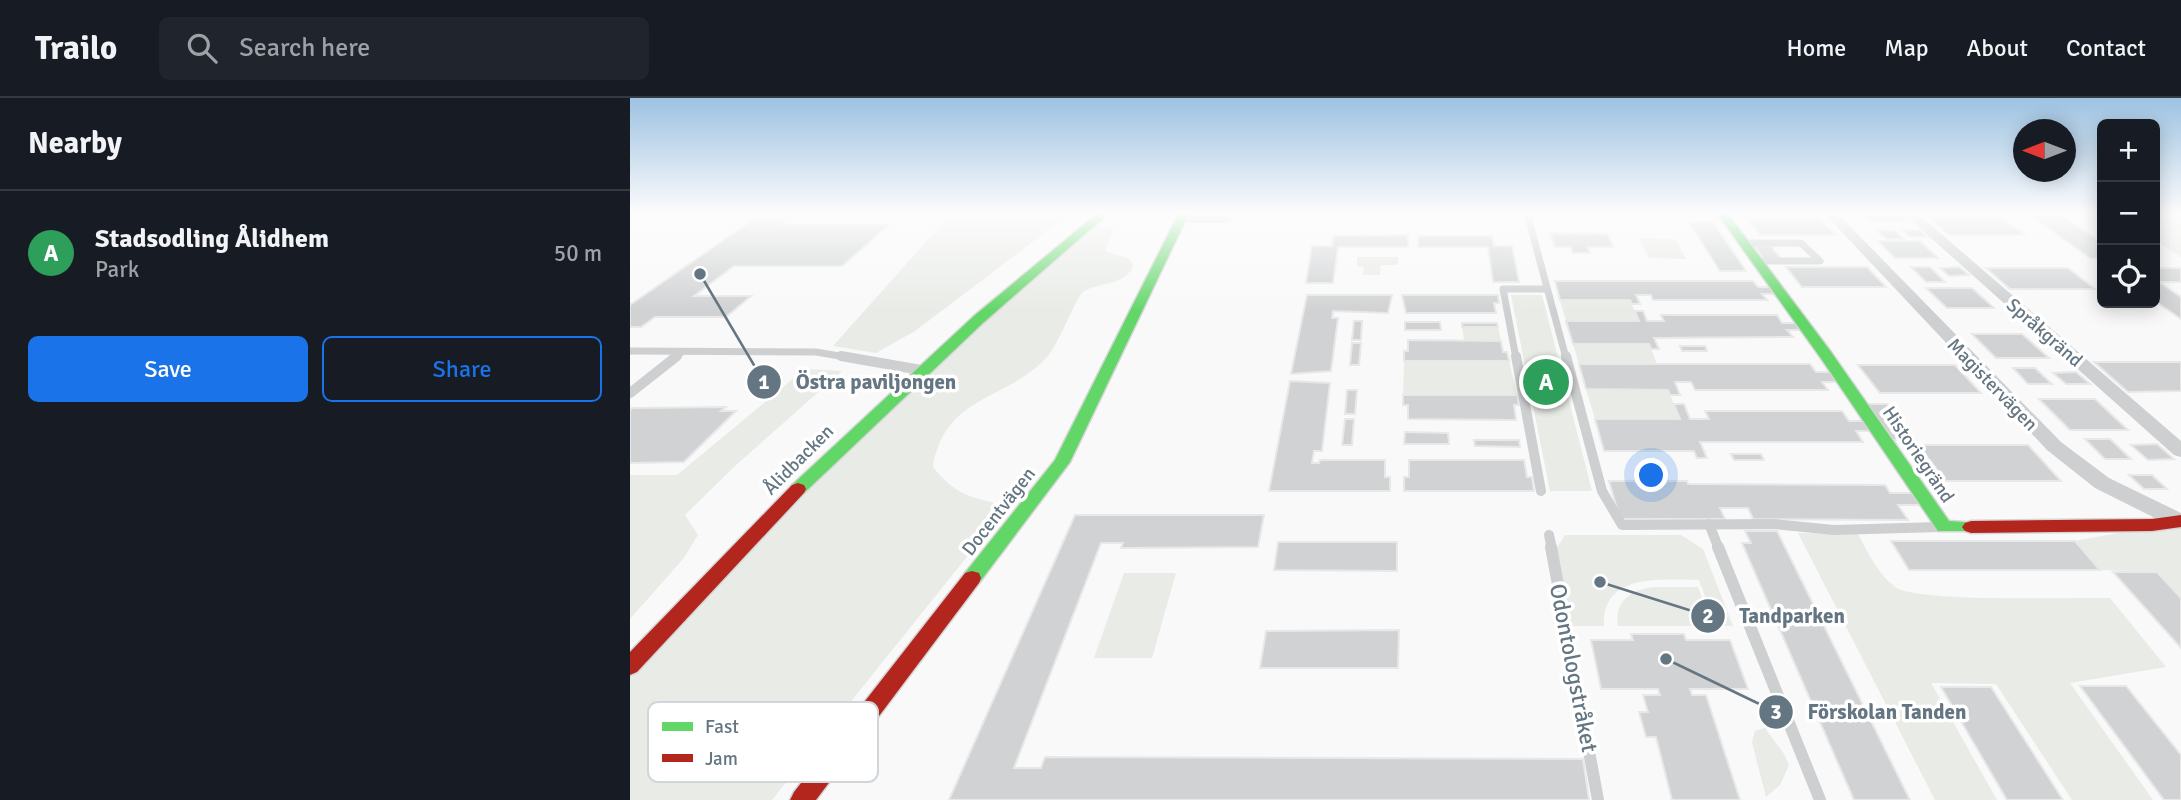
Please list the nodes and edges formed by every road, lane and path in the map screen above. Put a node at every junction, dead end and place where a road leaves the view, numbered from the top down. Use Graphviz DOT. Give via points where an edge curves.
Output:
graph roads {
  1 [pos="1064,246"];
  2 [pos="1167,246"];
  3 [pos="1535,246"];
  4 [pos="1746,246"];
  5 [pos="1804,246"];
  6 [pos="1861,246"];
  7 [pos="1946,246"];
  8 [pos="1758,261"];
  9 [pos="1547,289"];
  10 [pos="630,351"];
  11 [pos="682,351"];
  12 [pos="921,370"];
  13 [pos="630,393"];
  14 [pos="2181,451"];
  15 [pos="1541,491"];
  16 [pos="2180,522"];
  17 [pos="1709,524"];
  18 [pos="1944,527"];
  19 [pos="1549,535"];
  20 [pos="630,666"];
  21 [pos="877,702"];
  22 [pos="816,782"];
  23 [pos="802,800"];
  24 [pos="1598,800"];
  25 [pos="1820,800"];
  1 -- 12 [label="street, Ålidbacken"];
  2 -- 21 [label="street, Docentvägen" via="1062,462"];
  3 -- 9 [label="lane"];
  4 -- 8 [label="street, Historiegränd"];
  5 -- 8 [label="lane" via="1820,261"];
  6 -- 16 [label="street, Magistervägen" via="2054,446 2102,483"];
  7 -- 14 [label="street, Språkgränd"];
  8 -- 18 [label="street, Historiegränd"];
  9 -- 15 [label="lane" via="1503,289"];
  9 -- 17 [label="lane" via="1602,491 1622,525"];
  10 -- 11 [label="lane"];
  11 -- 12 [label="lane" via="816,352"];
  11 -- 13 [label="lane"];
  12 -- 20 [label="street, Ålidbacken" via="801,485"];
  16 -- 18 [label="street, Historiegränd"];
  17 -- 18 [label="lane"];
  17 -- 25 [label="lane"];
  19 -- 24 [label="lane, Odontologstråket"];
  22 -- 23 [label="street, Docentvägen"];
}
